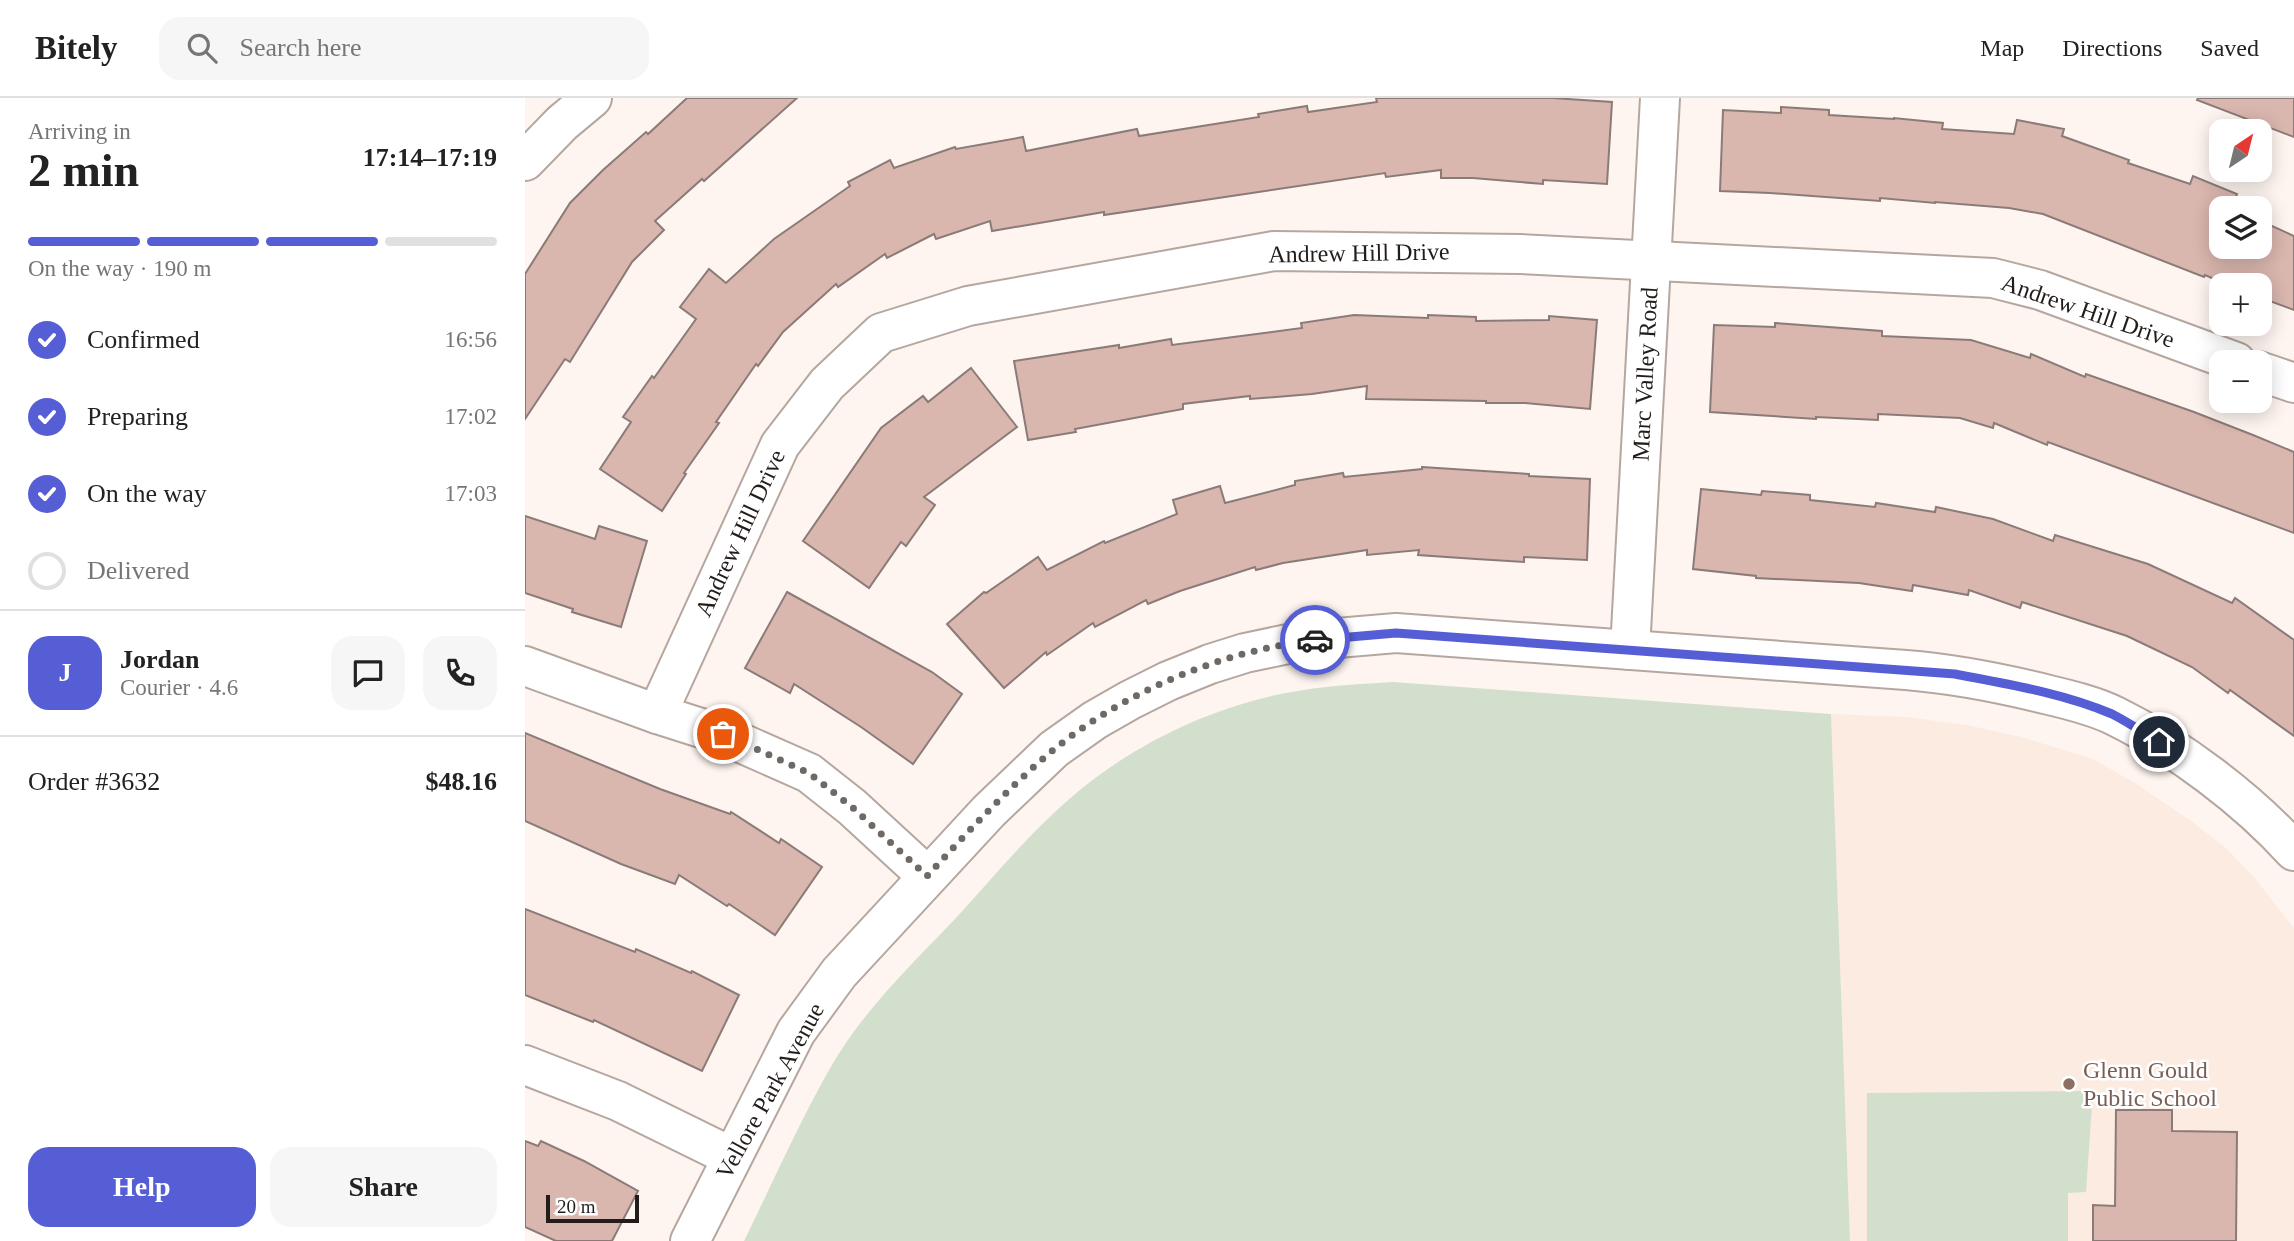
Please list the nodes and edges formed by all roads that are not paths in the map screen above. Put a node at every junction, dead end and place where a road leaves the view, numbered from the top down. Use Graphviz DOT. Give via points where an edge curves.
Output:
graph roads {
  1 [pos="592,98"];
  2 [pos="1660,98"];
  3 [pos="525,161"];
  4 [pos="1652,260"];
  5 [pos="2209,352"];
  6 [pos="2272,375"];
  7 [pos="2294,383"];
  8 [pos="1630,650"];
  9 [pos="525,666"];
  10 [pos="657,714"];
  11 [pos="2294,851"];
  12 [pos="927,876"];
  13 [pos="525,1065"];
  14 [pos="732,1157"];
  15 [pos="690,1241"];
  1 -- 3 [label="street"];
  2 -- 4 [label="street, Marc Valley Road"];
  4 -- 5 [label="street, Andrew Hill Drive" via="1993,278 2040,290"];
  4 -- 8 [label="street, Marc Valley Road"];
  4 -- 10 [label="street, Andrew Hill Drive" via="1464,252 1274,251 968,306 881,333 827,384 780,445"];
  6 -- 7 [label="street"];
  8 -- 11 [label="street, Vellore Park Avenue" via="1955,674 2066,699 2114,715 2195,765 2254,810"];
  8 -- 12 [label="street, Vellore Park Avenue" via="1396,633 1303,641 1210,664 1130,700 1054,750"];
  9 -- 10 [label="street"];
  10 -- 12 [label="street" via="723,734 809,773"];
  12 -- 14 [label="street, Vellore Park Avenue" via="804,1018"];
  13 -- 14 [label="street" via="608,1096"];
  14 -- 15 [label="street, Vellore Park Avenue"];
}
